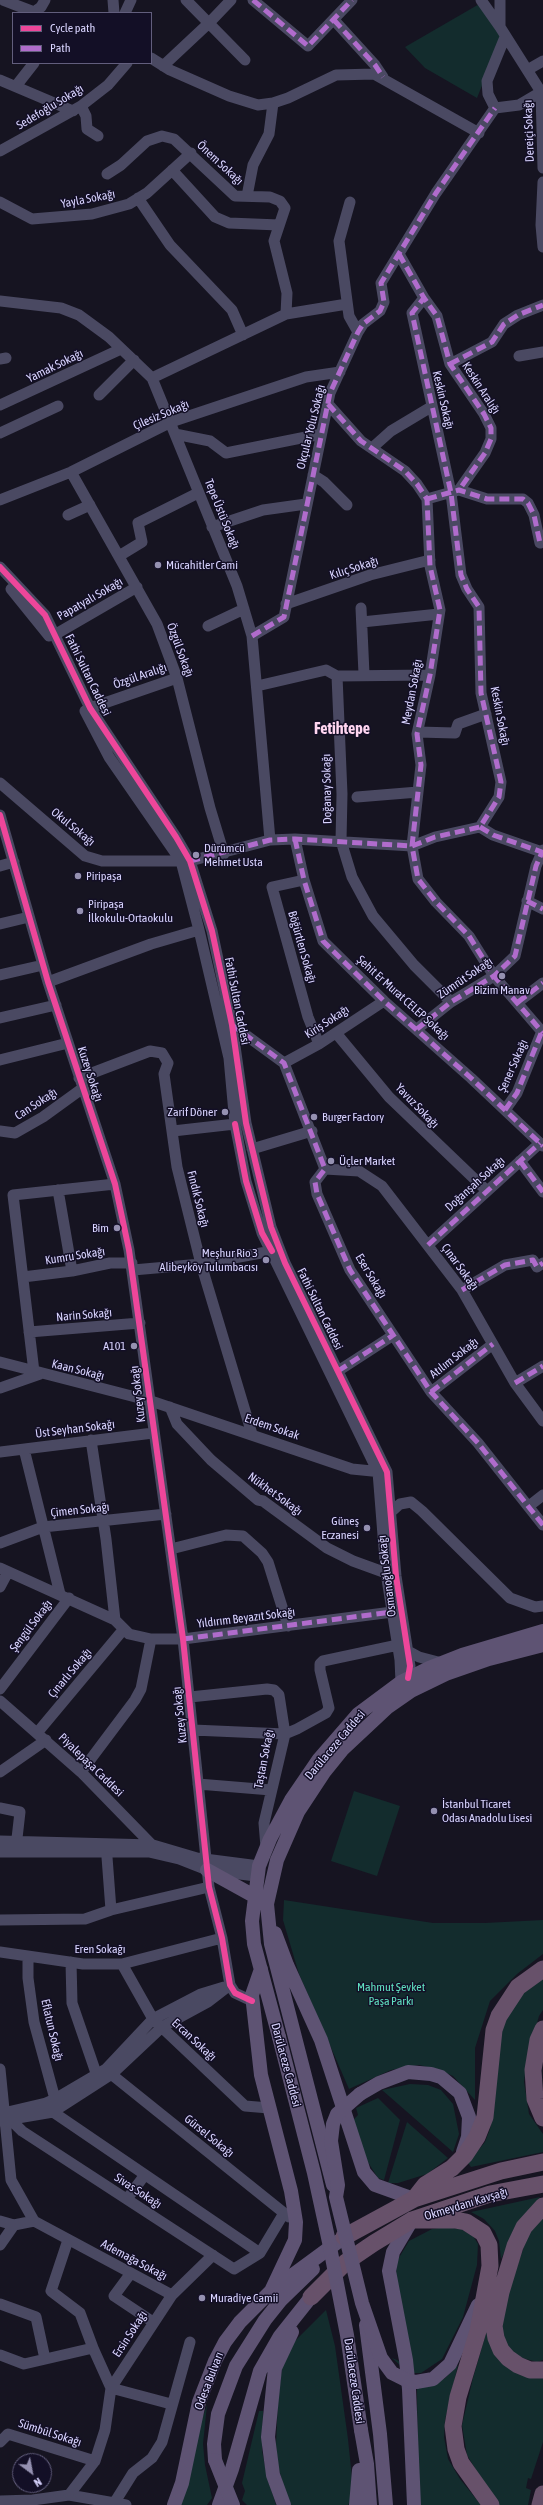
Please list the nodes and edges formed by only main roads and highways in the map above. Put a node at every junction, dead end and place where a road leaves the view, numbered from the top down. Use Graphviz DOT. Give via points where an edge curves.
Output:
graph roads {
  1 [pos="543,1631"];
  2 [pos="543,1645"];
  3 [pos="407,1683"];
  4 [pos="207,1865"];
  5 [pos="258,1871"];
  6 [pos="273,1873"];
  7 [pos="254,1896"];
  8 [pos="269,1920"];
  9 [pos="261,1969"];
  10 [pos="543,1969"];
  11 [pos="543,2029"];
  12 [pos="543,2118"];
  13 [pos="459,2161"];
  14 [pos="543,2162"];
  15 [pos="543,2184"];
  16 [pos="336,2197"];
  17 [pos="414,2199"];
  18 [pos="543,2206"];
  19 [pos="412,2220"];
  20 [pos="344,2237"];
  21 [pos="485,2288"];
  22 [pos="271,2291"];
  23 [pos="311,2297"];
  24 [pos="362,2303"];
  25 [pos="543,2370"];
  26 [pos="361,2430"];
  27 [pos="543,2494"];
  28 [pos="174,2505"];
  29 [pos="219,2505"];
  30 [pos="233,2505"];
  31 [pos="284,2505"];
  32 [pos="356,2505"];
  33 [pos="370,2505"];
  34 [pos="386,2505"];
  35 [pos="414,2505"];
  36 [pos="491,2505"];
  37 [pos="540,2505"];
  1 -- 3 [label="main road" via="442,1663"];
  2 -- 3 [label="main road"];
  3 -- 5 [label="main road, Darülaceze Caddesi" via="358,1714 319,1759 291,1800 266,1847"];
  3 -- 6 [label="main road, Darülaceze Caddesi" via="388,1707 364,1728 325,1771 296,1818"];
  4 -- 7 [label="main road"];
  5 -- 6 [label="main road"];
  5 -- 7 [label="main road, Darülaceze Caddesi"];
  6 -- 8 [label="main road, Darülaceze Caddesi" via="267,1904"];
  7 -- 9 [label="main road, Darülaceze Caddesi" via="254,1944"];
  8 -- 16 [label="main road, Darülaceze Caddesi" via="273,1957"];
  8 -- 17 [label="main road" via="322,2040 364,2172 375,2185"];
  9 -- 22 [label="main road" via="252,1995 261,2076 291,2191 296,2222 295,2240"];
  9 -- 26 [label="main road, Darülaceze Caddesi, bridge" via="329,2242 347,2335"];
  10 -- 13 [label="highway" via="518,1987 499,2016 494,2030 485,2117 471,2147"];
  11 -- 12 [label="highway" via="532,2070 535,2099"];
  13 -- 16 [label="main road, bridge" via="468,2137 469,2117 460,2093 448,2081 431,2074 408,2072 378,2083 360,2094 337,2114 331,2141 338,2184"];
  13 -- 17 [label="highway" via="426,2185"];
  14 -- 17 [label="highway, Okmeydanı Kavşağı" via="501,2171"];
  15 -- 19 [label="highway, Okmeydanı Kavşağı" via="490,2194"];
  16 -- 24 [label="main road, Darülaceze Caddesi, bridge"];
  17 -- 20 [label="highway"];
  18 -- 25 [label="highway" via="524,2227 515,2246 494,2326 501,2350 508,2358 530,2370"];
  19 -- 21 [label="highway" via="455,2220 477,2227 484,2233 491,2254"];
  19 -- 23 [label="highway, Okmeydanı Kavşağı" via="346,2262"];
  19 -- 35 [label="main road" via="394,2252 389,2271 408,2382"];
  20 -- 22 [label="main road, Odesa Bulvarı"];
  20 -- 30 [label="main road, bridge" via="281,2300 239,2361 226,2389 218,2414 214,2444 216,2460"];
  21 -- 24 [label="main road, bridge" via="469,2329 450,2364 433,2379 416,2382 399,2378 386,2367"];
  21 -- 36 [label="highway" via="478,2331 454,2414 453,2435 461,2463"];
  22 -- 28 [label="main road, Odesa Bulvarı" via="240,2322 215,2361 199,2402 182,2483"];
  23 -- 29 [label="main road" via="280,2336 260,2371"];
  23 -- 31 [label="main road" via="280,2356 272,2387 268,2437 270,2462"];
  24 -- 34 [label="main road, Darülaceze Caddesi, bridge" via="380,2434"];
  26 -- 32 [label="main road"];
  26 -- 33 [label="main road, Darülaceze Caddesi"];
  27 -- 37 [label="highway"];
}
